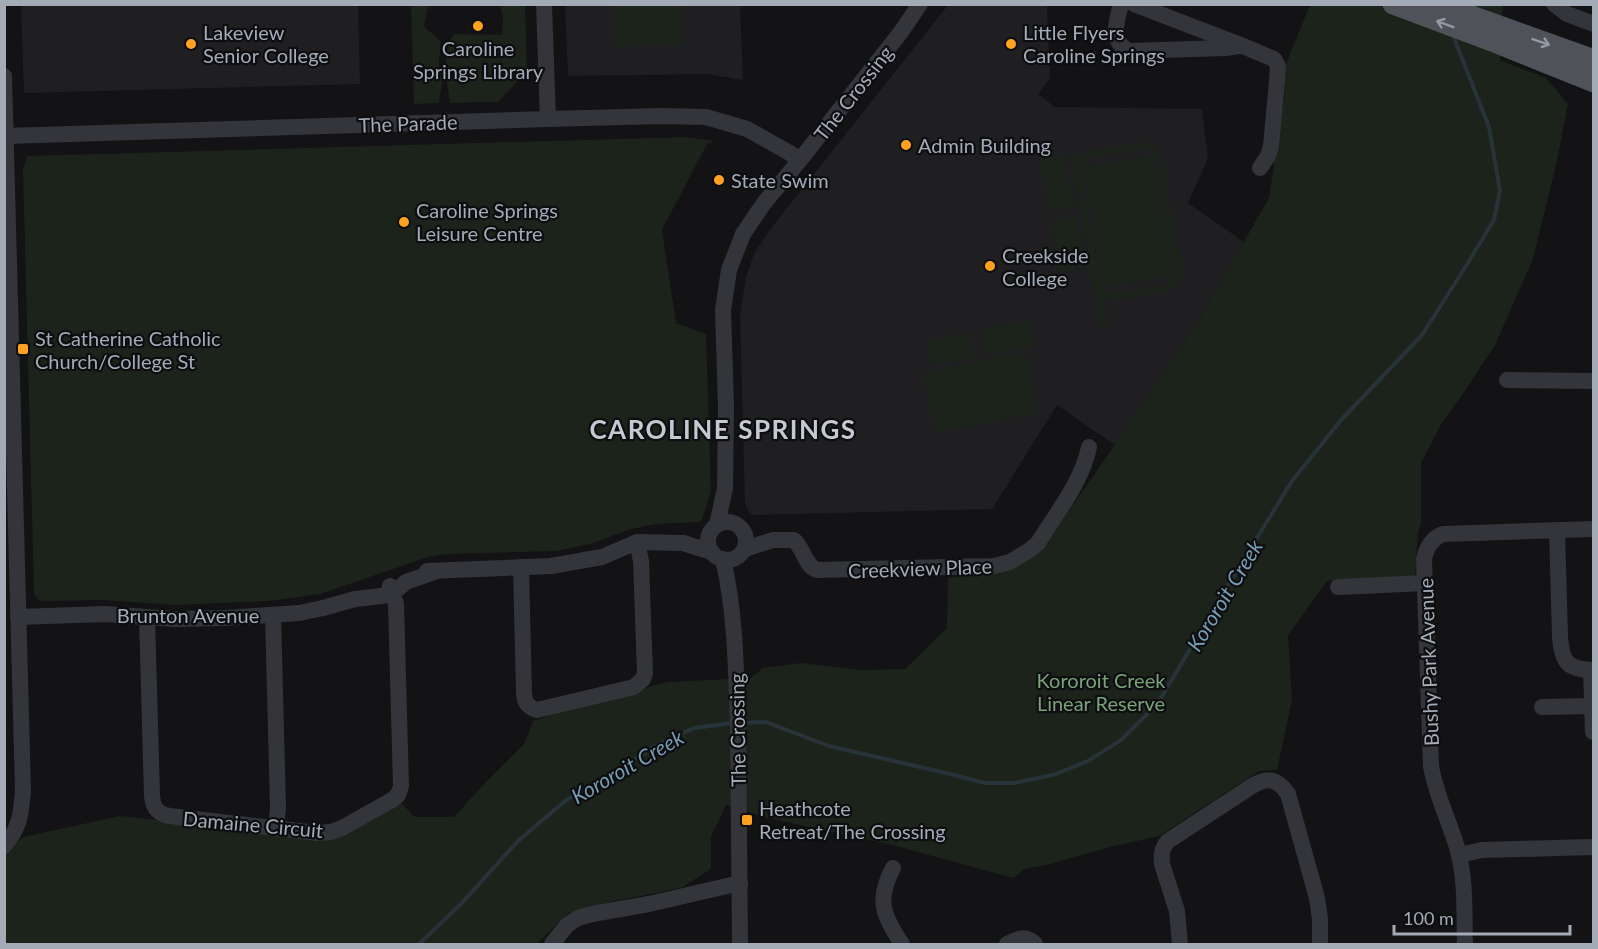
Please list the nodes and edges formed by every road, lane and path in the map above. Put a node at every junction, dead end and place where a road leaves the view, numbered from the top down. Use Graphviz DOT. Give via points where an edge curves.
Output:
graph roads {
  1 [pos="544,4"];
  2 [pos="920,4"];
  3 [pos="1121,4"];
  4 [pos="1134,4"];
  5 [pos="1393,4"];
  6 [pos="1438,4"];
  7 [pos="1554,4"];
  8 [pos="1593,24"];
  9 [pos="1494,33"];
  10 [pos="1243,46"];
  11 [pos="1593,60"];
  12 [pos="4,76"];
  13 [pos="1593,82"];
  14 [pos="548,118"];
  15 [pos="6,136"];
  16 [pos="800,160"];
  17 [pos="1260,168"];
  18 [pos="1507,380"];
  19 [pos="1593,381"];
  20 [pos="1089,447"];
  21 [pos="1593,529"];
  22 [pos="1557,530"];
  23 [pos="637,542"];
  24 [pos="728,542"];
  25 [pos="11,545"];
  26 [pos="521,567"];
  27 [pos="1426,583"];
  28 [pos="1338,587"];
  29 [pos="391,589"];
  30 [pos="273,615"];
  31 [pos="18,617"];
  32 [pos="147,617"];
  33 [pos="1592,670"];
  34 [pos="1593,706"];
  35 [pos="1542,707"];
  36 [pos="1593,732"];
  37 [pos="276,828"];
  38 [pos="4,846"];
  39 [pos="1593,847"];
  40 [pos="1459,855"];
  41 [pos="893,868"];
  42 [pos="740,883"];
  43 [pos="552,945"];
  44 [pos="740,945"];
  45 [pos="902,945"];
  46 [pos="1007,945"];
  47 [pos="1035,945"];
  48 [pos="1180,945"];
  49 [pos="1320,945"];
  50 [pos="1465,945"];
  1 -- 14 [label="street"];
  2 -- 16 [label="street, The Crossing"];
  3 -- 10 [label="street" via="1117,40 1121,48 1129,51"];
  4 -- 10 [label="street"];
  9 -- 5 [label="main road, one-way"];
  6 -- 9 [label="main road"];
  7 -- 8 [label="street"];
  9 -- 11 [label="main road, one-way"];
  9 -- 13 [label="main road"];
  10 -- 17 [label="street" via="1274,59 1278,66 1271,146"];
  12 -- 15 [label="street"];
  14 -- 15 [label="street, The Parade"];
  14 -- 16 [label="street, The Parade" via="706,117 747,129"];
  15 -- 25 [label="street"];
  16 -- 24 [label="street, The Crossing" via="743,234 729,270 723,310"];
  18 -- 19 [label="street"];
  20 -- 24 [label="street, Creekview Place" via="1080,476 1038,543 1002,565 813,570 797,542 756,535"];
  21 -- 22 [label="street, Bushy Park Avenue"];
  22 -- 27 [label="street, Bushy Park Avenue" via="1437,537 1426,551"];
  22 -- 33 [label="street" via="1562,653 1572,666"];
  23 -- 24 [label="street, Brunton Avenue"];
  23 -- 26 [label="street, Brunton Avenue" via="602,557"];
  23 -- 26 [label="street" via="643,679 634,687 537,710 528,705 524,694"];
  24 -- 42 [label="street, The Crossing" via="735,645"];
  25 -- 31 [label="street"];
  26 -- 29 [label="street, Brunton Avenue" via="437,571"];
  27 -- 28 [label="street"];
  27 -- 40 [label="street, Bushy Park Avenue" via="1431,766"];
  29 -- 30 [label="street, Brunton Avenue" via="382,596"];
  29 -- 37 [label="street, Damaine Circuit" via="396,604 401,768 398,795 332,832"];
  30 -- 32 [label="street, Brunton Avenue"];
  30 -- 37 [label="street"];
  31 -- 32 [label="street, Brunton Avenue"];
  31 -- 38 [label="street" via="23,791 19,824"];
  32 -- 37 [label="street, Damaine Circuit" via="154,806 162,815"];
  33 -- 34 [label="street"];
  34 -- 35 [label="street"];
  34 -- 36 [label="street"];
  39 -- 40 [label="street" via="1482,850"];
  40 -- 50 [label="street, Bushy Park Avenue"];
  41 -- 45 [label="street" via="883,893 884,907"];
  42 -- 43 [label="street" via="578,918 567,925"];
  42 -- 44 [label="street, The Crossing"];
  46 -- 47 [label="street" via="1026,938"];
  48 -- 49 [label="street" via="1177,911 1162,864 1164,846 1252,786 1267,780 1280,784 1288,794 1317,898"];
}
